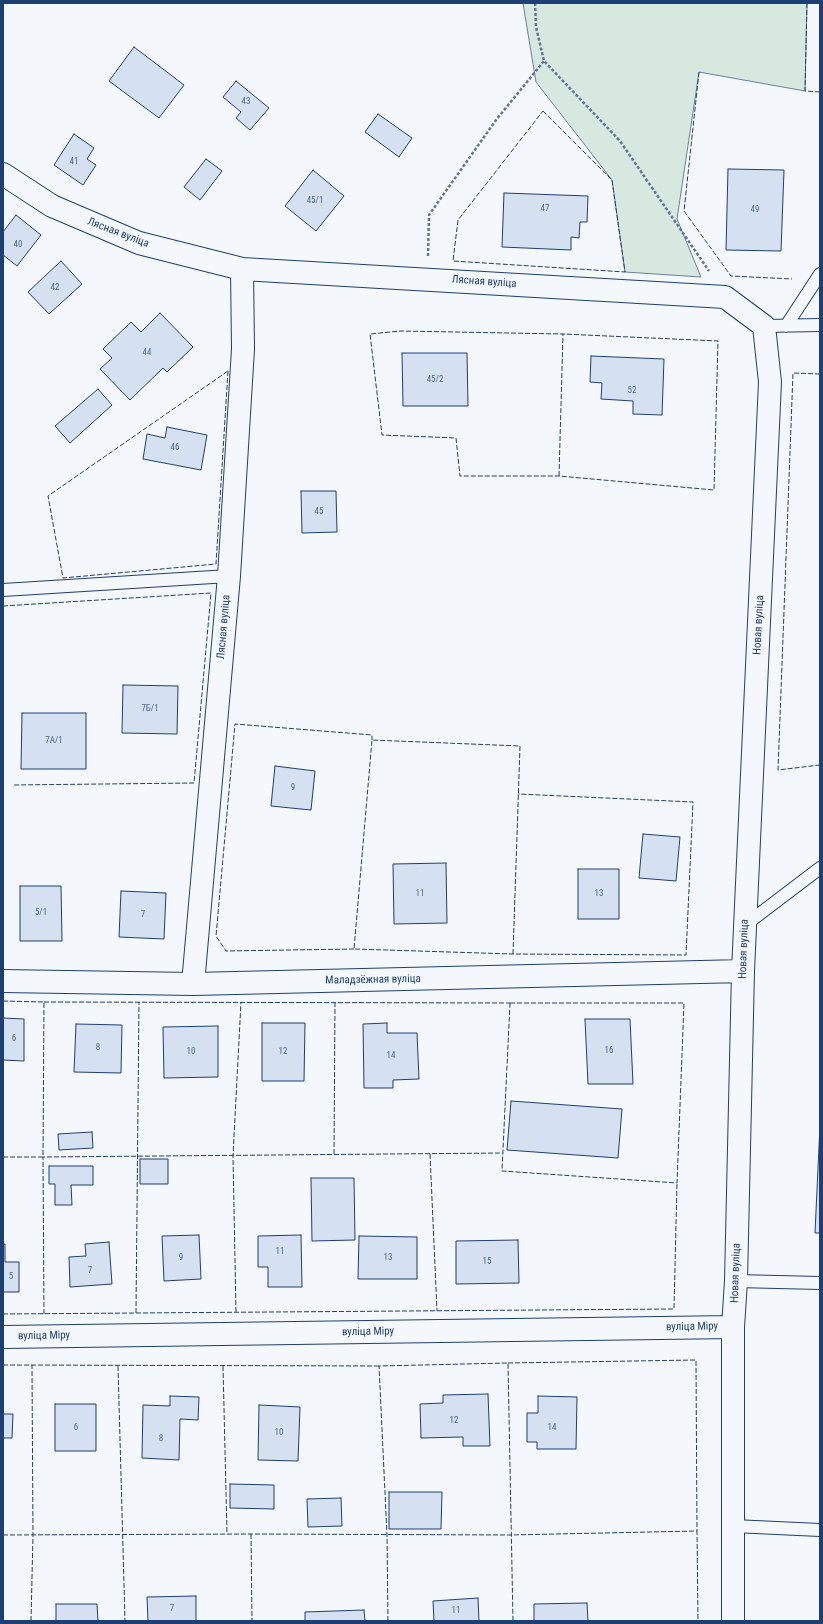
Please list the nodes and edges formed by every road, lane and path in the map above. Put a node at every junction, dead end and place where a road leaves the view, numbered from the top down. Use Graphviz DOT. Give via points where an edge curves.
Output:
graph roads {
  1 [pos="535,3"];
  2 [pos="544,61"];
  3 [pos="3,174"];
  4 [pos="242,269"];
  5 [pos="820,274"];
  6 [pos="428,278"];
  7 [pos="725,297"];
  8 [pos="820,325"];
  9 [pos="764,326"];
  10 [pos="786,326"];
  11 [pos="229,576"];
  12 [pos="3,590"];
  13 [pos="820,868"];
  14 [pos="745,925"];
  15 [pos="743,971"];
  16 [pos="3,981"];
  17 [pos="193,984"];
  18 [pos="736,1281"];
  19 [pos="820,1283"];
  20 [pos="733,1326"];
  21 [pos="3,1337"];
  22 [pos="733,1526"];
  23 [pos="820,1530"];
  24 [pos="733,1621"];
  1 -- 2 [label="path" via="536,27"];
  2 -- 6 [label="path" via="496,120 429,215"];
  2 -- 7 [label="path" via="620,141"];
  3 -- 4 [label="street, Лясная вуліца" via="52,206 140,243"];
  4 -- 6 [label="street, Лясная вуліца"];
  4 -- 11 [label="street, Лясная вуліца" via="243,350"];
  5 -- 10 [label="lane"];
  6 -- 7 [label="street, Лясная вуліца"];
  7 -- 9 [label="street"];
  8 -- 10 [label="lane"];
  9 -- 10 [label="lane"];
  9 -- 14 [label="street, Новая вуліца" via="770,382"];
  11 -- 12 [label="lane"];
  11 -- 17 [label="street, Лясная вуліца"];
  13 -- 14 [label="lane"];
  14 -- 15 [label="street, Новая вуліца"];
  15 -- 17 [label="street, Маладзёжная вуліца"];
  15 -- 18 [label="street, Новая вуліца"];
  16 -- 17 [label="street, Маладзёжная вуліца"];
  18 -- 19 [label="lane"];
  18 -- 20 [label="street, Новая вуліца"];
  20 -- 21 [label="street, вуліца Міру"];
  20 -- 22 [label="street, Новая вуліца"];
  22 -- 23 [label="lane"];
  22 -- 24 [label="street, Новая вуліца"];
}
